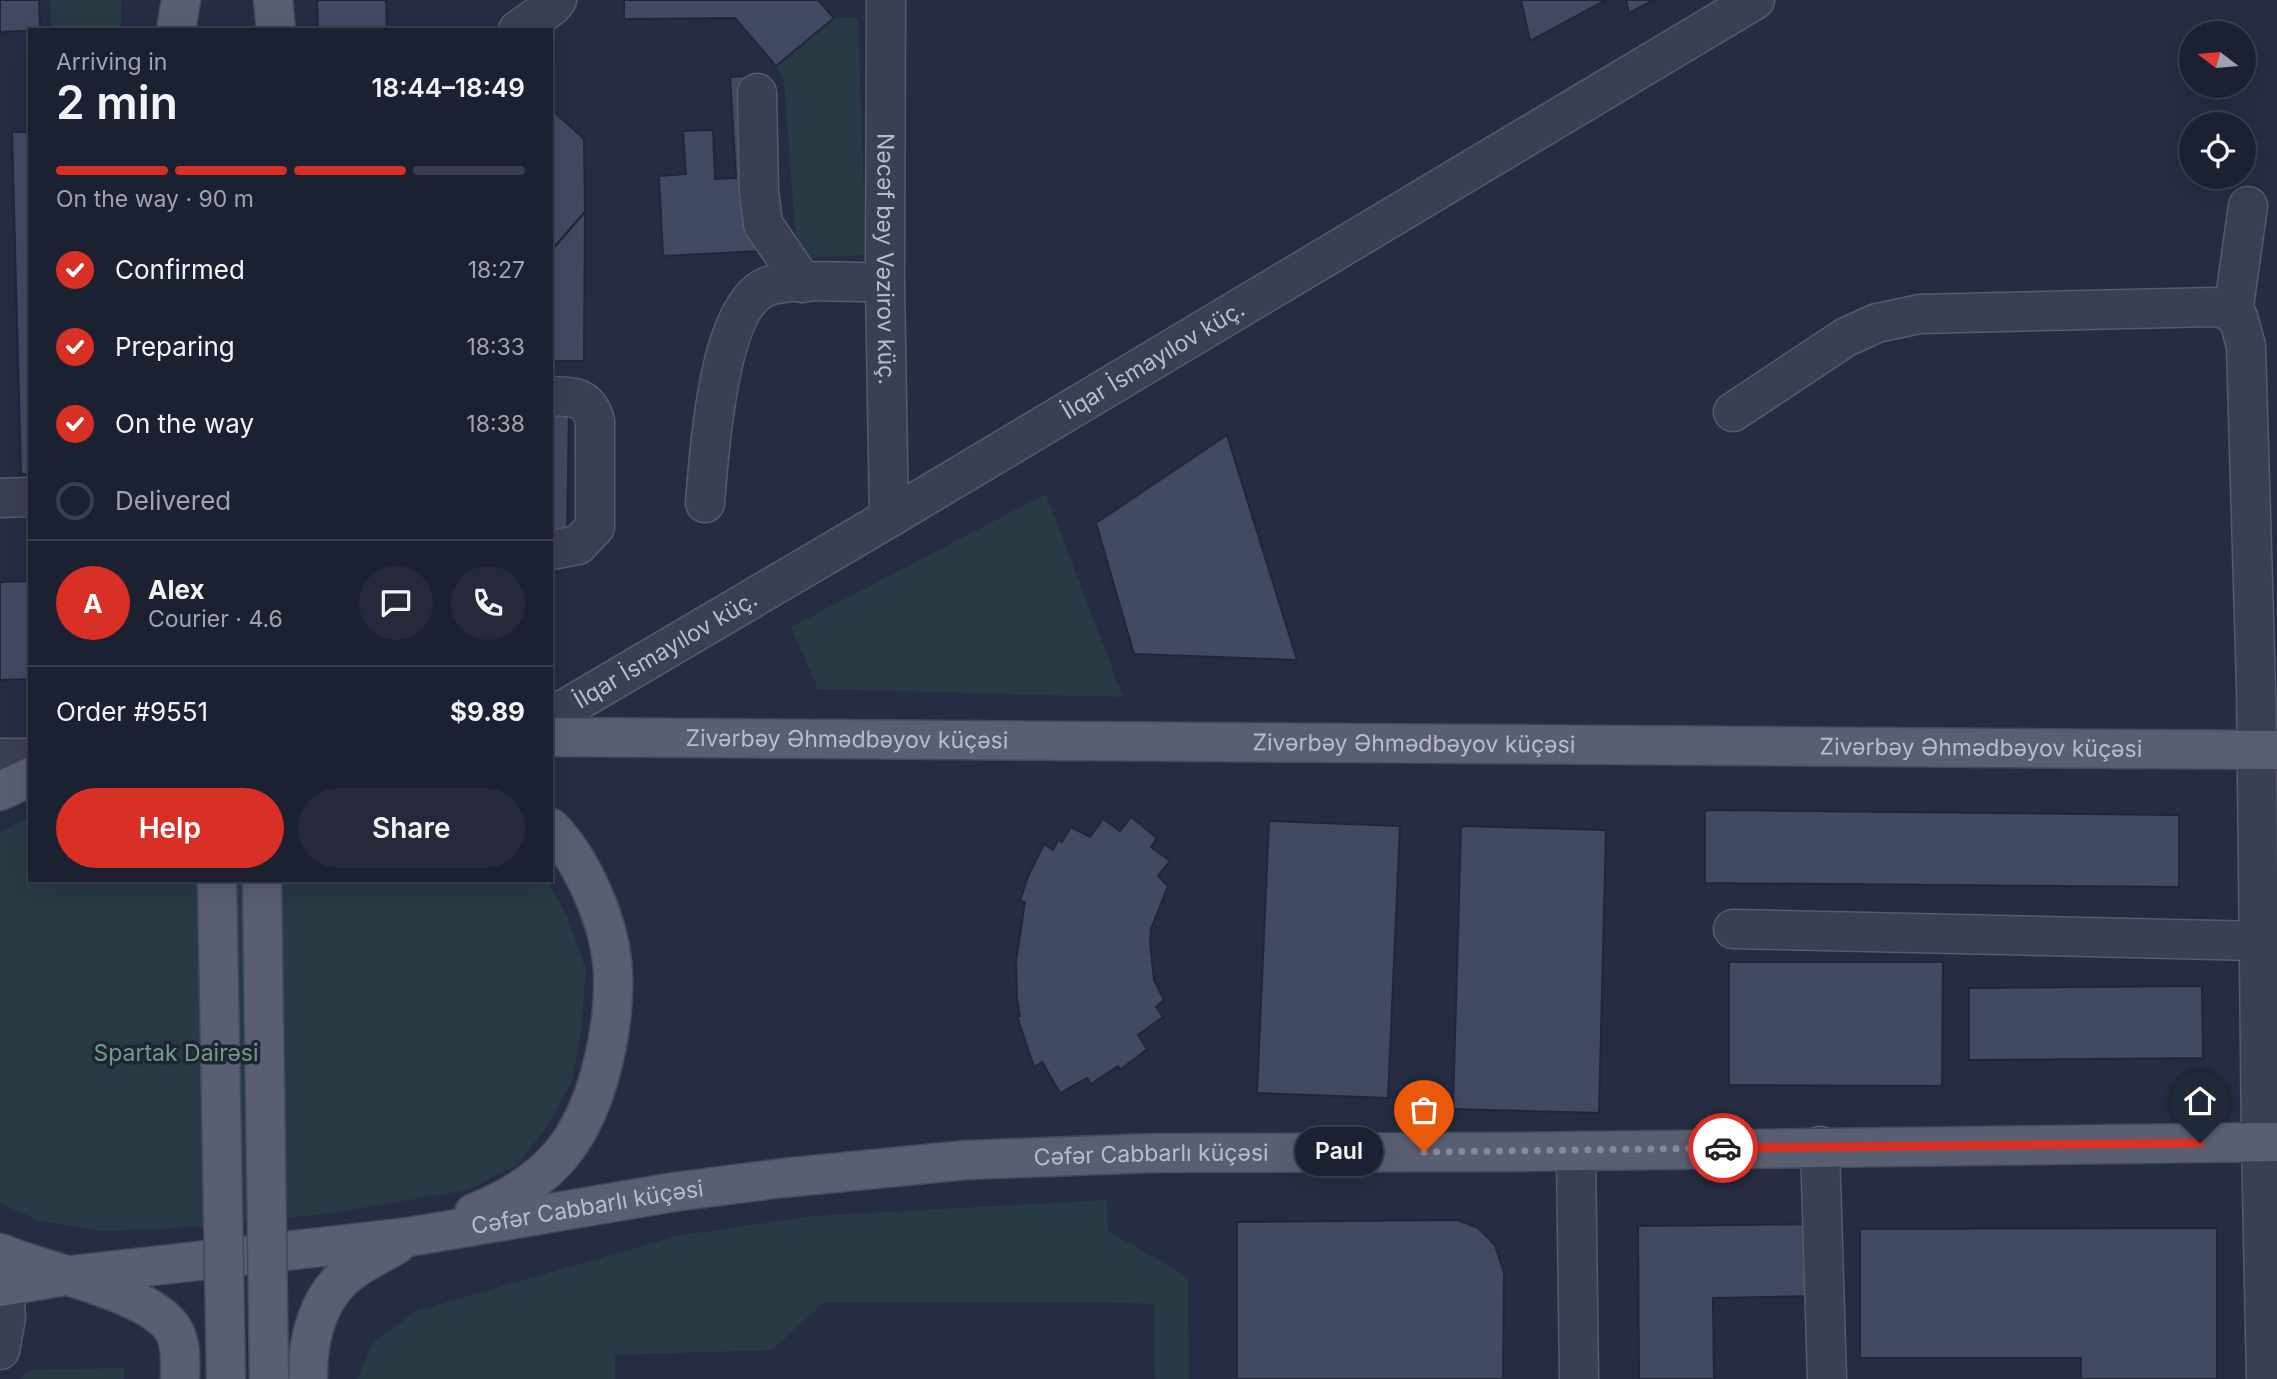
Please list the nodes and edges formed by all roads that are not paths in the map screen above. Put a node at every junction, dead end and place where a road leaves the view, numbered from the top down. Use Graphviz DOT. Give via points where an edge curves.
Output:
graph roads {
  1 [pos="181,0"];
  2 [pos="202,0"];
  3 [pos="250,0"];
  4 [pos="273,0"];
  5 [pos="557,0"];
  6 [pos="886,0"];
  7 [pos="1755,0"];
  8 [pos="176,28"];
  9 [pos="202,28"];
  10 [pos="251,28"];
  11 [pos="276,28"];
  12 [pos="521,28"];
  13 [pos="757,93"];
  14 [pos="2248,206"];
  15 [pos="885,282"];
  16 [pos="803,283"];
  17 [pos="2232,313"];
  18 [pos="565,397"];
  19 [pos="1732,412"];
  20 [pos="28,497"];
  21 [pos="0,498"];
  22 [pos="705,503"];
  23 [pos="889,519"];
  24 [pos="553,550"];
  25 [pos="553,716"];
  26 [pos="553,737"];
  27 [pos="2267,750"];
  28 [pos="0,758"];
  29 [pos="28,758"];
  30 [pos="28,778"];
  31 [pos="0,791"];
  32 [pos="553,830"];
  33 [pos="217,882"];
  34 [pos="262,882"];
  35 [pos="1733,929"];
  36 [pos="2259,941"];
  37 [pos="2269,1142"];
  38 [pos="1820,1146"];
  39 [pos="1576,1151"];
  40 [pos="409,1237"];
  41 [pos="1,1276"];
  42 [pos="64,1276"];
  43 [pos="0,1350"];
  44 [pos="180,1379"];
  45 [pos="226,1379"];
  46 [pos="269,1379"];
  47 [pos="308,1379"];
  48 [pos="1580,1379"];
  49 [pos="1828,1379"];
  50 [pos="2266,1379"];
  1 -- 8 [label="main road"];
  2 -- 9 [label="main road"];
  3 -- 10 [label="main road"];
  4 -- 11 [label="main road"];
  5 -- 12 [label="street"];
  6 -- 15 [label="street, Nəcəf bəy Vəzirov küç."];
  7 -- 23 [label="street, İlqar İsmayılov küç."];
  13 -- 16 [label="street" via="763,224"];
  14 -- 17 [label="street"];
  15 -- 16 [label="street"];
  15 -- 23 [label="street, Nəcəf bəy Vəzirov küç."];
  16 -- 22 [label="street" via="769,286 751,298 728,341 713,413"];
  17 -- 19 [label="street" via="2214,307 1920,314 1846,337"];
  17 -- 27 [label="street" via="2242,324 2246,346"];
  18 -- 24 [label="street" via="592,409 595,421 595,527 578,545"];
  20 -- 21 [label="street"];
  23 -- 25 [label="street, İlqar İsmayılov küç."];
  26 -- 27 [label="main road, Zivərbəy Əhmədbəyov küçəsi"];
  27 -- 36 [label="street"];
  28 -- 29 [label="street"];
  30 -- 31 [label="main road"];
  32 -- 40 [label="main road" via="586,880 604,924 613,971 612,1017 588,1109 570,1142 537,1179 502,1202"];
  33 -- 45 [label="main road, bridge"];
  34 -- 46 [label="main road, bridge"];
  35 -- 36 [label="street"];
  36 -- 37 [label="street"];
  37 -- 38 [label="main road, Cəfər Cabbarlı küçəsi"];
  37 -- 50 [label="street"];
  38 -- 39 [label="main road, Cəfər Cabbarlı küçəsi"];
  38 -- 49 [label="street"];
  39 -- 40 [label="main road, Cəfər Cabbarlı küçəsi" via="1154,1153 966,1160 674,1192"];
  39 -- 48 [label="street"];
  40 -- 42 [label="main road"];
  40 -- 47 [label="main road" via="350,1272 327,1297 314,1326"];
  41 -- 42 [label="main road"];
  41 -- 43 [label="street" via="6,1318"];
  42 -- 44 [label="main road" via="158,1313 175,1332"];
}
